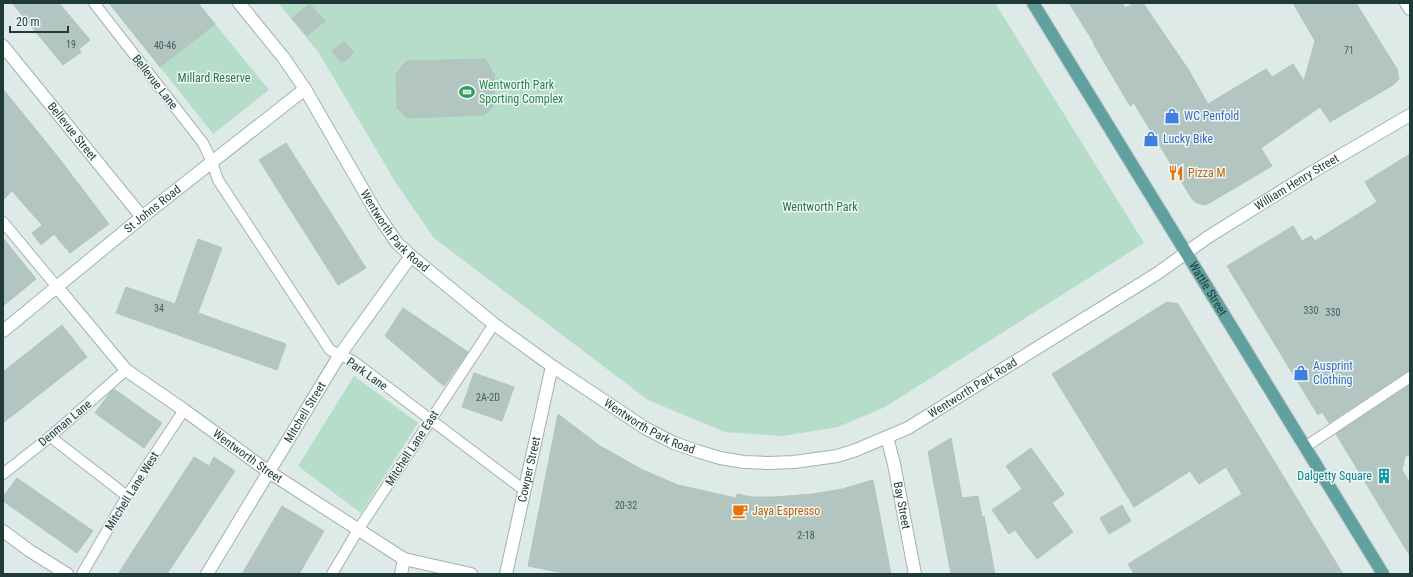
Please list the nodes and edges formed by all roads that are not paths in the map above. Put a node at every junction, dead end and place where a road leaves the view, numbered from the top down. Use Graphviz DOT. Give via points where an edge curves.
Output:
graph roads {
  1 [pos="94,3"];
  2 [pos="239,3"];
  3 [pos="1033,3"];
  4 [pos="1406,3"];
  5 [pos="1410,8"];
  6 [pos="3,46"];
  7 [pos="305,90"];
  8 [pos="1410,115"];
  9 [pos="212,162"];
  10 [pos="142,217"];
  11 [pos="3,222"];
  12 [pos="1186,253"];
  13 [pos="411,256"];
  14 [pos="57,287"];
  15 [pos="494,324"];
  16 [pos="3,331"];
  17 [pos="339,356"];
  18 [pos="552,366"];
  19 [pos="126,370"];
  20 [pos="1410,378"];
  21 [pos="184,410"];
  22 [pos="431,420"];
  23 [pos="51,436"];
  24 [pos="887,437"];
  25 [pos="1305,448"];
  26 [pos="269,472"];
  27 [pos="3,474"];
  28 [pos="524,490"];
  29 [pos="127,496"];
  30 [pos="358,530"];
  31 [pos="3,531"];
  32 [pos="404,559"];
  33 [pos="67,574"];
  34 [pos="82,574"];
  35 [pos="207,574"];
  36 [pos="332,574"];
  37 [pos="401,574"];
  38 [pos="471,574"];
  39 [pos="506,574"];
  40 [pos="915,574"];
  41 [pos="1383,574"];
  1 -- 9 [label="lane, Bellevue Lane" via="203,143"];
  2 -- 7 [label="street, Wentworth Park Road" via="283,57"];
  3 -- 12 [label="main road, Wattle Street"];
  4 -- 5 [label="street"];
  6 -- 10 [label="street, Bellevue Street"];
  7 -- 9 [label="street, St Johns Road"];
  7 -- 13 [label="street, Wentworth Park Road" via="376,212 397,242"];
  8 -- 12 [label="street, William Henry Street" via="1308,174"];
  9 -- 10 [label="street, St Johns Road"];
  9 -- 17 [label="lane, Park Lane" via="218,180 330,350"];
  10 -- 14 [label="street, St Johns Road"];
  11 -- 14 [label="lane"];
  12 -- 24 [label="street, Wentworth Park Road" via="926,418"];
  12 -- 25 [label="main road, Wattle Street"];
  13 -- 15 [label="street, Wentworth Park Road"];
  13 -- 17 [label="street, Mitchell Street"];
  14 -- 16 [label="street, St Johns Road"];
  14 -- 19 [label="street, Wentworth Street"];
  15 -- 18 [label="street, Wentworth Park Road"];
  15 -- 22 [label="lane, Mitchell Lane East"];
  17 -- 22 [label="lane, Park Lane" via="353,361"];
  17 -- 26 [label="street, Mitchell Street"];
  18 -- 24 [label="street, Wentworth Park Road" via="645,428 674,443 720,458 768,463 816,460 856,450"];
  18 -- 28 [label="street, Cowper Street"];
  19 -- 21 [label="street, Wentworth Street"];
  19 -- 23 [label="lane, Denman Lane"];
  20 -- 25 [label="lane"];
  21 -- 26 [label="street, Wentworth Street"];
  21 -- 29 [label="lane, Mitchell Lane West"];
  22 -- 28 [label="lane, Park Lane"];
  22 -- 30 [label="lane, Mitchell Lane East"];
  23 -- 27 [label="lane, Denman Lane"];
  23 -- 29 [label="lane"];
  24 -- 40 [label="street, Bay Street"];
  25 -- 41 [label="main road, Wattle Street"];
  26 -- 30 [label="street, Wentworth Street"];
  26 -- 35 [label="street, Mitchell Street"];
  28 -- 39 [label="street, Cowper Street"];
  29 -- 34 [label="lane, Mitchell Lane West"];
  30 -- 32 [label="street, Wentworth Street"];
  30 -- 36 [label="lane, Mitchell Lane East"];
  31 -- 33 [label="street"];
  32 -- 37 [label="street"];
  32 -- 38 [label="street, Wentworth Street"];
}
